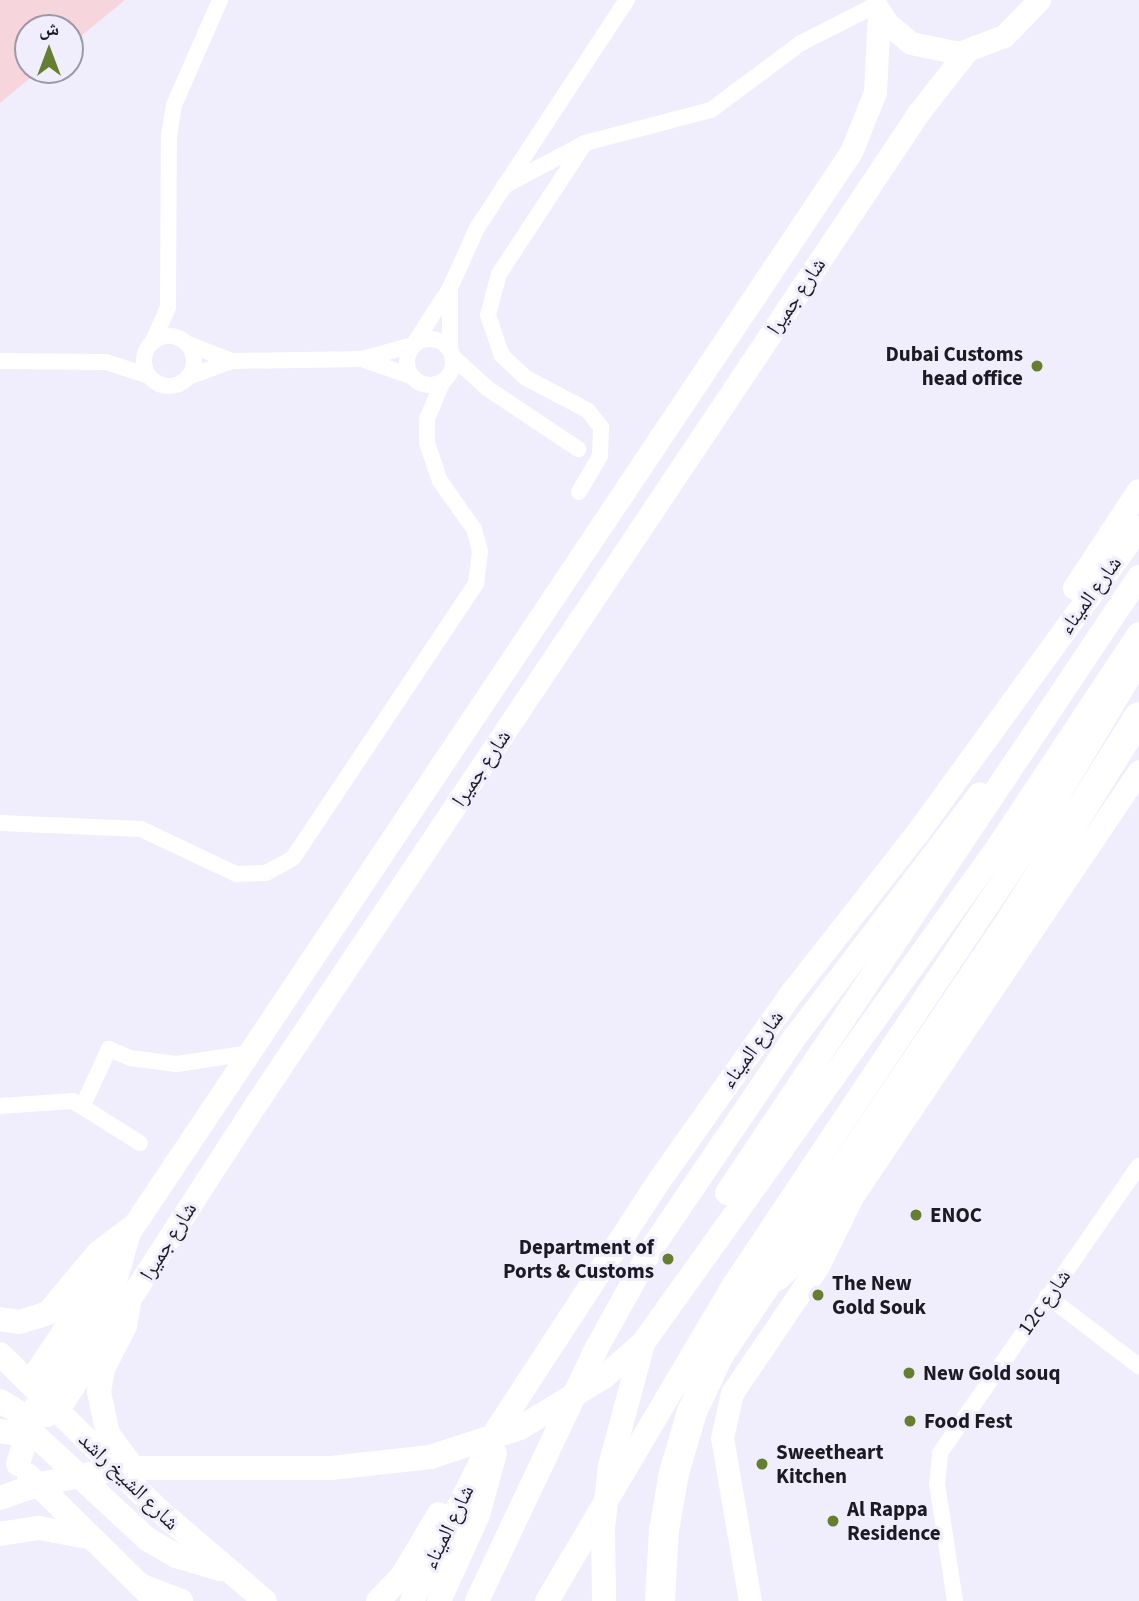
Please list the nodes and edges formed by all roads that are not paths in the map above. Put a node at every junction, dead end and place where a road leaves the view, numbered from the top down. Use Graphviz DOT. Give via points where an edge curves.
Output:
graph roads {
  1 [pos="220,0"];
  2 [pos="627,0"];
  3 [pos="1039,0"];
  4 [pos="876,6"];
  5 [pos="966,52"];
  6 [pos="585,143"];
  7 [pos="502,187"];
  8 [pos="450,288"];
  9 [pos="168,308"];
  10 [pos="152,342"];
  11 [pos="186,342"];
  12 [pos="414,345"];
  13 [pos="451,353"];
  14 [pos="362,359"];
  15 [pos="0,361"];
  16 [pos="232,361"];
  17 [pos="106,362"];
  18 [pos="149,376"];
  19 [pos="188,377"];
  20 [pos="412,377"];
  21 [pos="444,380"];
  22 [pos="487,388"];
  23 [pos="427,419"];
  24 [pos="578,449"];
  25 [pos="1139,491"];
  26 [pos="579,492"];
  27 [pos="1139,528"];
  28 [pos="1139,577"];
  29 [pos="1139,634"];
  30 [pos="1139,659"];
  31 [pos="1139,718"];
  32 [pos="1139,735"];
  33 [pos="1139,771"];
  34 [pos="1123,782"];
  35 [pos="945,792"];
  36 [pos="0,823"];
  37 [pos="966,825"];
  38 [pos="250,1053"];
  39 [pos="83,1105"];
  40 [pos="0,1106"];
  41 [pos="141,1143"];
  42 [pos="1139,1166"];
  43 [pos="839,1219"];
  44 [pos="130,1229"];
  45 [pos="1044,1301"];
  46 [pos="129,1303"];
  47 [pos="0,1320"];
  48 [pos="711,1323"];
  49 [pos="0,1354"];
  50 [pos="1139,1366"];
  51 [pos="18,1425"];
  52 [pos="498,1428"];
  53 [pos="469,1484"];
  54 [pos="0,1486"];
  55 [pos="0,1498"];
  56 [pos="154,1506"];
  57 [pos="0,1534"];
  58 [pos="88,1537"];
  59 [pos="225,1570"];
  60 [pos="147,1593"];
  61 [pos="181,1601"];
  62 [pos="265,1601"];
  63 [pos="378,1601"];
  64 [pos="412,1601"];
  65 [pos="439,1601"];
  66 [pos="477,1601"];
  67 [pos="547,1601"];
  68 [pos="604,1601"];
  69 [pos="660,1601"];
  70 [pos="750,1601"];
  71 [pos="955,1601"];
  1 -- 9 [label="street" via="183,76 171,120"];
  2 -- 7 [label="street"];
  3 -- 5 [label="street" via="1004,36"];
  4 -- 5 [label="street" via="894,30 917,45 946,53"];
  4 -- 6 [label="street" via="816,34 711,110"];
  4 -- 38 [label="street, شارع جميرا" via="875,92 851,152"];
  5 -- 46 [label="street, شارع جميرا" via="919,112 585,611 255,1105"];
  6 -- 7 [label="street"];
  6 -- 26 [label="street" via="499,274 488,316 492,337 509,365 597,421 603,449"];
  7 -- 8 [label="street" via="466,248"];
  8 -- 12 [label="street"];
  8 -- 13 [label="street"];
  9 -- 10 [label="street"];
  9 -- 11 [label="street"];
  10 -- 11 [label="street" via="168,335"];
  10 -- 17 [label="street"];
  10 -- 18 [label="street" via="144,359"];
  11 -- 16 [label="street"];
  11 -- 19 [label="street" via="194,361"];
  12 -- 13 [label="street" via="437,340"];
  12 -- 14 [label="street"];
  12 -- 20 [label="street" via="406,360"];
  13 -- 21 [label="street"];
  13 -- 22 [label="street"];
  14 -- 16 [label="street"];
  14 -- 20 [label="street"];
  15 -- 17 [label="street"];
  16 -- 19 [label="street"];
  17 -- 18 [label="street"];
  18 -- 19 [label="street" via="171,386"];
  20 -- 21 [label="street" via="425,384"];
  20 -- 23 [label="street"];
  21 -- 22 [label="street"];
  21 -- 23 [label="street"];
  22 -- 24 [label="street"];
  23 -- 36 [label="street" via="435,469 478,540 476,584 293,858 266,873 236,874 141,829"];
  25 -- 35 [label="main road" via="978,725"];
  27 -- 35 [label="main road, شارع الميناء"];
  28 -- 37 [label="main road" via="1046,717"];
  29 -- 55 [label="main road" via="998,847 643,1343 565,1404 477,1445 405,1462 294,1469 120,1468 40,1484"];
  30 -- 48 [label="main road" via="1036,832 821,1148"];
  31 -- 34 [label="highway"];
  32 -- 34 [label="main road"];
  33 -- 34 [label="street"];
  34 -- 43 [label="street"];
  34 -- 69 [label="highway" via="984,963 736,1324 705,1383 682,1442 668,1501"];
  35 -- 52 [label="main road, شارع الميناء" via="718,1097"];
  37 -- 66 [label="main road" via="795,1037 652,1248 594,1353"];
  37 -- 68 [label="main road" via="704,1228 656,1312 624,1403 610,1466 603,1528"];
  38 -- 39 [label="street" via="191,1063 119,1055 109,1049"];
  38 -- 44 [label="street, شارع جميرا"];
  39 -- 40 [label="street" via="61,1100"];
  39 -- 41 [label="street"];
  42 -- 45 [label="street, 12c شارع"];
  43 -- 48 [label="main road" via="771,1284"];
  43 -- 70 [label="street" via="818,1266 737,1385 725,1411 723,1447"];
  44 -- 47 [label="main road" via="98,1253 48,1313 19,1322"];
  44 -- 51 [label="main road" via="111,1290"];
  45 -- 50 [label="street"];
  45 -- 71 [label="street, 12c شارع" via="940,1453 936,1475"];
  46 -- 51 [label="street, شارع جميرا"];
  46 -- 56 [label="main road" via="125,1326 103,1369 99,1403 108,1434"];
  48 -- 67 [label="main road"];
  49 -- 51 [label="main road, شارع الشيخ راشد"];
  51 -- 54 [label="main road, شارع جميرا"];
  51 -- 56 [label="main road, شارع الشيخ راشد"];
  51 -- 58 [label="main road, شارع الشيخ راشد"];
  51 -- 59 [label="main road" via="147,1539 176,1556"];
  52 -- 53 [label="main road, شارع الميناء"];
  52 -- 65 [label="main road" via="478,1515"];
  53 -- 63 [label="main road" via="442,1511 402,1576"];
  53 -- 64 [label="main road, شارع الميناء"];
  56 -- 59 [label="main road, شارع الشيخ راشد"];
  57 -- 58 [label="main road" via="39,1528"];
  58 -- 60 [label="main road, شارع الشيخ راشد"];
  59 -- 62 [label="main road, شارع الشيخ راشد"];
  60 -- 61 [label="main road"];
}
